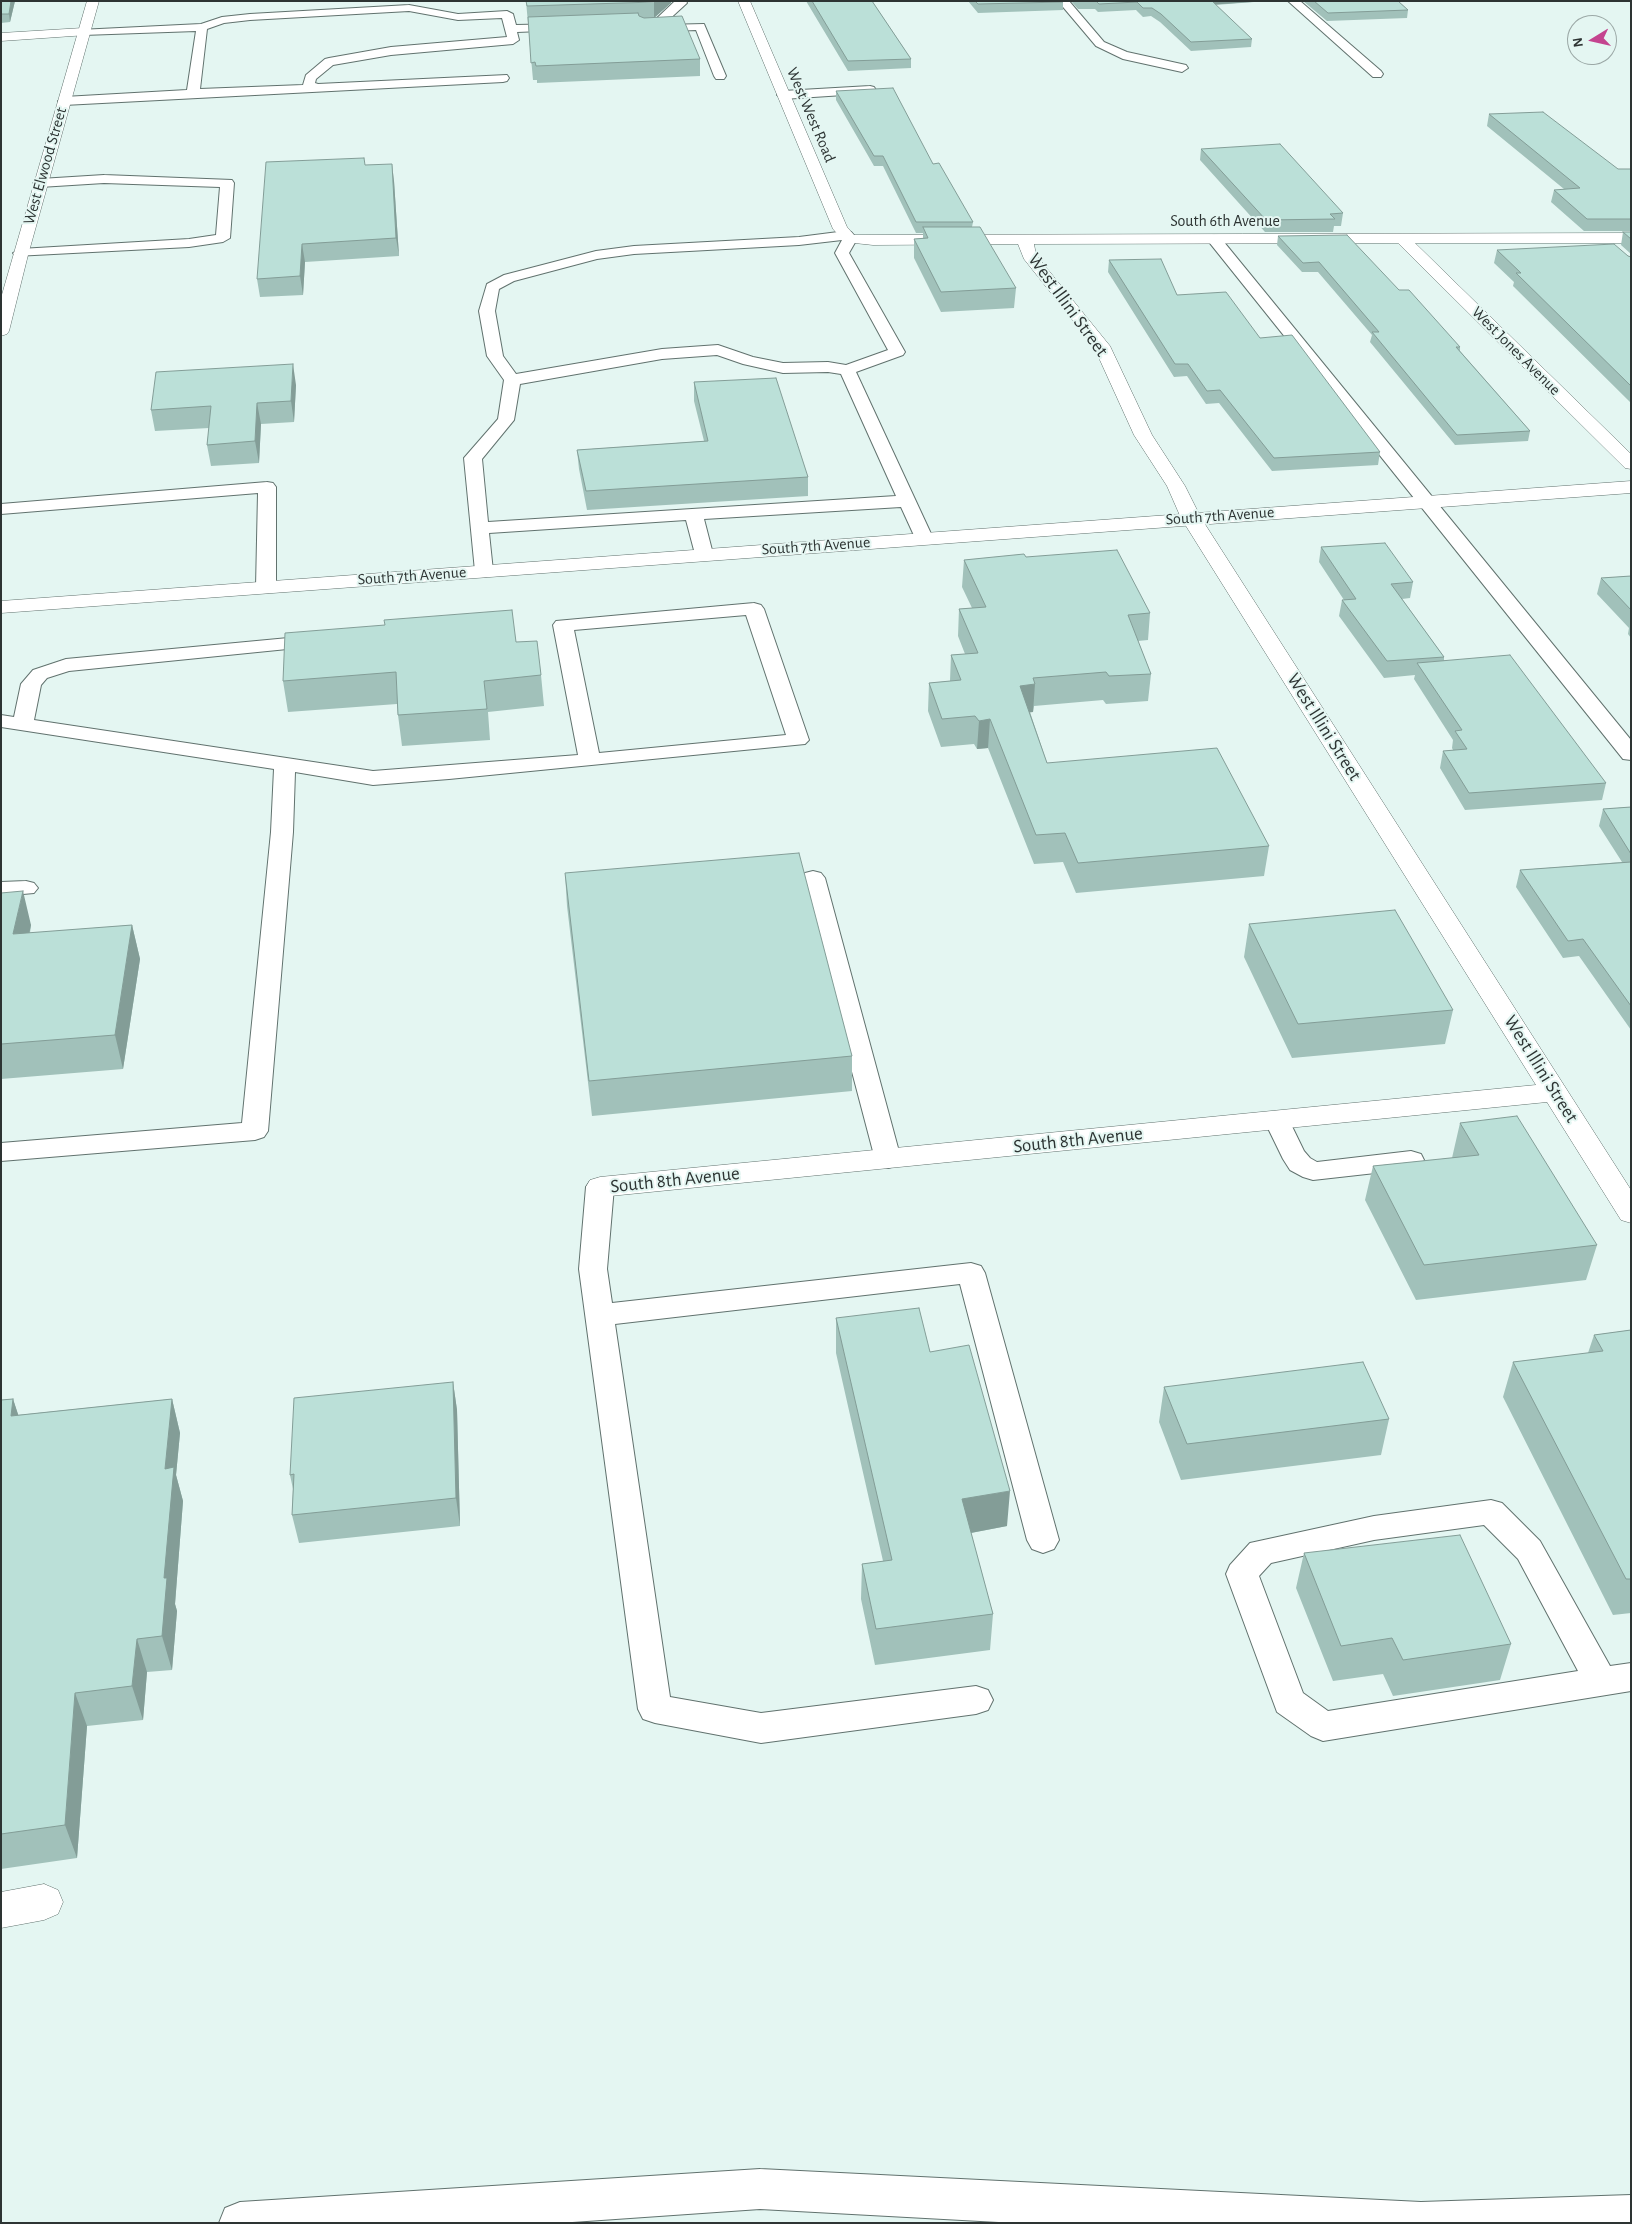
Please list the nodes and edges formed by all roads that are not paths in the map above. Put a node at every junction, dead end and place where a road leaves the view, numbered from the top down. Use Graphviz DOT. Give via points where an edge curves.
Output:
graph roads {
  1 [pos="94,1"];
  2 [pos="680,1"];
  3 [pos="744,1"];
  4 [pos="1063,1"];
  5 [pos="1294,1"];
  6 [pos="409,5"];
  7 [pos="202,27"];
  8 [pos="576,29"];
  9 [pos="83,32"];
  10 [pos="512,32"];
  11 [pos="1,36"];
  12 [pos="1182,68"];
  13 [pos="1377,74"];
  14 [pos="720,76"];
  15 [pos="503,78"];
  16 [pos="316,88"];
  17 [pos="880,90"];
  18 [pos="193,93"];
  19 [pos="783,95"];
  20 [pos="64,101"];
  21 [pos="40,183"];
  22 [pos="848,237"];
  23 [pos="1401,238"];
  24 [pos="1601,238"];
  25 [pos="1631,238"];
  26 [pos="1214,239"];
  27 [pos="1025,240"];
  28 [pos="1617,252"];
  29 [pos="20,253"];
  30 [pos="1,331"];
  31 [pos="848,370"];
  32 [pos="512,380"];
  33 [pos="1631,464"];
  34 [pos="1631,487"];
  35 [pos="908,501"];
  36 [pos="1424,501"];
  37 [pos="1,509"];
  38 [pos="694,514"];
  39 [pos="1191,518"];
  40 [pos="480,528"];
  41 [pos="924,538"];
  42 [pos="704,554"];
  43 [pos="484,571"];
  44 [pos="266,588"];
  45 [pos="1,607"];
  46 [pos="334,639"];
  47 [pos="12,723"];
  48 [pos="1631,754"];
  49 [pos="590,760"];
  50 [pos="286,764"];
  51 [pos="813,878"];
  52 [pos="26,888"];
  53 [pos="1,889"];
  54 [pos="1556,1092"];
  55 [pos="1277,1120"];
  56 [pos="1,1152"];
  57 [pos="888,1159"];
  58 [pos="1411,1160"];
  59 [pos="600,1187"];
  60 [pos="1631,1213"];
  61 [pos="600,1315"];
  62 [pos="1043,1540"];
  63 [pos="1616,1680"];
  64 [pos="976,1700"];
  65 [pos="44,1902"];
  66 [pos="1,1910"];
  67 [pos="1631,2216"];
  68 [pos="240,2223"];
  1 -- 9 [label="street, West Elwood Street"];
  2 -- 14 [label="lane" via="658,23 620,27 700,26"];
  3 -- 19 [label="street, West West Road"];
  4 -- 12 [label="lane" via="1100,44 1123,56"];
  5 -- 13 [label="lane"];
  6 -- 7 [label="lane" via="250,17 222,20"];
  6 -- 10 [label="lane" via="458,17 506,14"];
  7 -- 9 [label="lane"];
  7 -- 18 [label="lane"];
  8 -- 10 [label="lane"];
  9 -- 11 [label="street"];
  9 -- 20 [label="street, West Elwood Street"];
  10 -- 16 [label="lane" via="513,40 391,51 329,62 310,78 309,84"];
  15 -- 16 [label="lane"];
  16 -- 18 [label="lane"];
  17 -- 19 [label="lane"];
  18 -- 20 [label="lane"];
  19 -- 22 [label="street, West West Road" via="840,229"];
  20 -- 21 [label="street, West Elwood Street"];
  21 -- 29 [label="street, West Elwood Street"];
  21 -- 29 [label="lane" via="104,179 227,183 223,238"];
  22 -- 27 [label="street, South 6th Avenue"];
  22 -- 31 [label="lane" via="842,252 897,352"];
  22 -- 32 [label="lane" via="634,250 596,255 509,278 492,287 487,311 495,356"];
  23 -- 24 [label="street, South 6th Avenue"];
  23 -- 26 [label="street, South 6th Avenue"];
  23 -- 33 [label="street, West Jones Avenue"];
  24 -- 25 [label="street, South 6th Avenue"];
  24 -- 28 [label="lane"];
  26 -- 27 [label="street, South 6th Avenue"];
  26 -- 36 [label="lane"];
  27 -- 39 [label="street, West Illini Street" via="1029,256 1102,346 1142,434 1176,486"];
  29 -- 30 [label="street, West Elwood Street"];
  31 -- 32 [label="lane" via="783,368 718,350 662,354"];
  31 -- 35 [label="lane"];
  32 -- 40 [label="lane" via="506,420 473,458"];
  34 -- 36 [label="street, South 7th Avenue"];
  35 -- 38 [label="lane"];
  35 -- 41 [label="lane"];
  36 -- 39 [label="street, South 7th Avenue"];
  36 -- 48 [label="lane"];
  37 -- 44 [label="lane" via="267,487"];
  38 -- 40 [label="lane"];
  38 -- 42 [label="lane"];
  39 -- 41 [label="street, South 7th Avenue"];
  39 -- 54 [label="street, West Illini Street"];
  40 -- 43 [label="lane"];
  41 -- 42 [label="street, South 7th Avenue"];
  42 -- 43 [label="street, South 7th Avenue"];
  43 -- 44 [label="street, South 7th Avenue"];
  44 -- 45 [label="street, South 7th Avenue"];
  46 -- 47 [label="lane" via="66,665 40,674 31,684"];
  47 -- 50 [label="lane"];
  49 -- 49 [label="lane" via="798,740 754,609 563,625"];
  49 -- 50 [label="lane" via="373,778"];
  50 -- 56 [label="lane" via="255,1131"];
  51 -- 57 [label="lane"];
  52 -- 53 [label="lane"];
  54 -- 55 [label="street, South 8th Avenue"];
  54 -- 60 [label="street, West Illini Street"];
  55 -- 57 [label="street, South 8th Avenue"];
  55 -- 58 [label="lane" via="1300,1164 1313,1171"];
  57 -- 59 [label="street, South 8th Avenue"];
  59 -- 61 [label="lane" via="594,1269"];
  61 -- 62 [label="lane" via="972,1273"];
  61 -- 64 [label="lane" via="655,1709 761,1728"];
  63 -- 63 [label="lane" via="1529,1550 1491,1512 1374,1528 1262,1552 1242,1574 1289,1702 1323,1726"];
  65 -- 66 [label="street"];
  67 -- 68 [label="lane" via="1421,2223 760,2190"];
}
